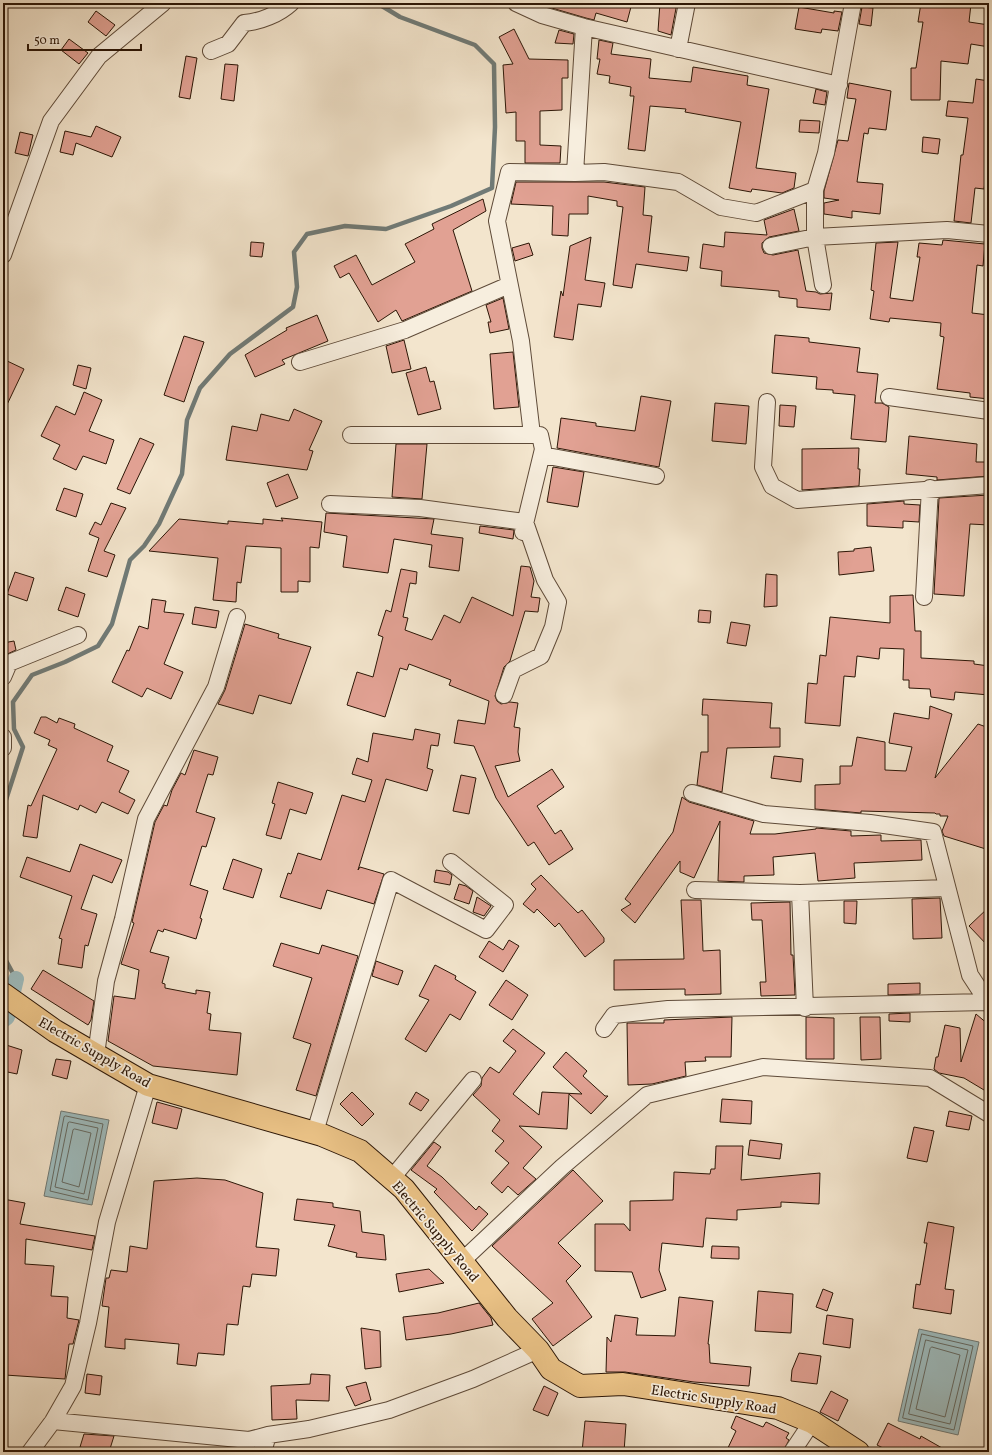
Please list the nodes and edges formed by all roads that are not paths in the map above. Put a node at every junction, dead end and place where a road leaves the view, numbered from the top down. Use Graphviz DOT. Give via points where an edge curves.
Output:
graph roads {
  1 [pos="163,3"];
  2 [pos="291,3"];
  3 [pos="516,3"];
  4 [pos="687,3"];
  5 [pos="853,3"];
  6 [pos="584,27"];
  7 [pos="678,49"];
  8 [pos="211,51"];
  9 [pos="839,85"];
  10 [pos="575,173"];
  11 [pos="815,190"];
  12 [pos="988,230"];
  13 [pos="815,237"];
  14 [pos="771,246"];
  15 [pos="3,255"];
  16 [pos="509,285"];
  17 [pos="823,285"];
  18 [pos="300,362"];
  19 [pos="889,397"];
  20 [pos="767,402"];
  21 [pos="989,411"];
  22 [pos="351,435"];
  23 [pos="532,435"];
  24 [pos="542,455"];
  25 [pos="656,476"];
  26 [pos="989,485"];
  27 [pos="930,488"];
  28 [pos="330,504"];
  29 [pos="525,522"];
  30 [pos="522,538"];
  31 [pos="924,597"];
  32 [pos="237,617"];
  33 [pos="78,635"];
  34 [pos="3,677"];
  35 [pos="504,695"];
  36 [pos="3,737"];
  37 [pos="3,748"];
  38 [pos="692,793"];
  39 [pos="451,862"];
  40 [pos="947,888"];
  41 [pos="695,890"];
  42 [pos="800,893"];
  43 [pos="3,994"];
  44 [pos="988,1003"];
  45 [pos="805,1008"];
  46 [pos="604,1029"];
  47 [pos="96,1055"];
  48 [pos="474,1080"];
  49 [pos="148,1084"];
  50 [pos="989,1114"];
  51 [pos="315,1132"];
  52 [pos="392,1178"];
  53 [pos="462,1261"];
  54 [pos="538,1350"];
  55 [pos="53,1421"];
  56 [pos="812,1422"];
  57 [pos="268,1435"];
  58 [pos="30,1452"];
  59 [pos="263,1452"];
  60 [pos="792,1452"];
  61 [pos="858,1452"];
  1 -- 15 [label="street" via="99,56 51,121"];
  2 -- 8 [label="street" via="284,10 254,22 244,22 228,44"];
  3 -- 6 [label="street" via="542,15"];
  4 -- 7 [label="street"];
  5 -- 9 [label="street"];
  6 -- 7 [label="street"];
  6 -- 10 [label="street"];
  7 -- 9 [label="street"];
  9 -- 11 [label="street" via="826,153"];
  10 -- 11 [label="street" via="604,172 678,182 721,207 756,213"];
  10 -- 16 [label="street" via="509,172 497,221"];
  11 -- 13 [label="street"];
  12 -- 13 [label="street"];
  13 -- 14 [label="street"];
  13 -- 17 [label="street"];
  16 -- 18 [label="street" via="405,330"];
  16 -- 23 [label="street" via="521,341"];
  19 -- 21 [label="street"];
  20 -- 27 [label="street" via="763,467 772,486 781,493 806,501"];
  22 -- 23 [label="street"];
  23 -- 24 [label="street" via="540,436"];
  24 -- 25 [label="street"];
  24 -- 29 [label="street"];
  26 -- 27 [label="street"];
  27 -- 31 [label="street"];
  28 -- 29 [label="street" via="420,508"];
  29 -- 30 [label="street"];
  29 -- 35 [label="street" via="545,580 558,602 553,627 541,656 513,670"];
  32 -- 47 [label="street" via="216,687 146,819 106,981"];
  33 -- 34 [label="street" via="9,663"];
  36 -- 37 [label="street"];
  38 -- 40 [label="street" via="764,814 933,832"];
  39 -- 51 [label="street" via="505,905 486,930 391,880"];
  40 -- 42 [label="street"];
  40 -- 44 [label="street" via="970,975"];
  41 -- 42 [label="street"];
  42 -- 45 [label="street"];
  43 -- 47 [label="main road, Electric Supply Road" via="55,1031"];
  44 -- 45 [label="street"];
  45 -- 46 [label="street" via="668,1009 614,1015"];
  47 -- 49 [label="main road, Electric Supply Road"];
  48 -- 52 [label="street"];
  49 -- 51 [label="main road, Electric Supply Road"];
  49 -- 55 [label="street" via="107,1222 73,1386"];
  50 -- 53 [label="street" via="930,1078 763,1067 647,1095 562,1167"];
  51 -- 52 [label="main road, Electric Supply Road" via="360,1151"];
  52 -- 53 [label="main road, Electric Supply Road" via="404,1189"];
  53 -- 54 [label="main road, Electric Supply Road" via="507,1318"];
  54 -- 56 [label="main road, Electric Supply Road" via="551,1369 580,1386 624,1384 778,1408"];
  54 -- 57 [label="street" via="473,1379 389,1410 309,1429"];
  55 -- 57 [label="street" via="249,1440"];
  55 -- 58 [label="street"];
  56 -- 60 [label="street"];
  56 -- 61 [label="main road, Electric Supply Road"];
  57 -- 59 [label="street"];
}
